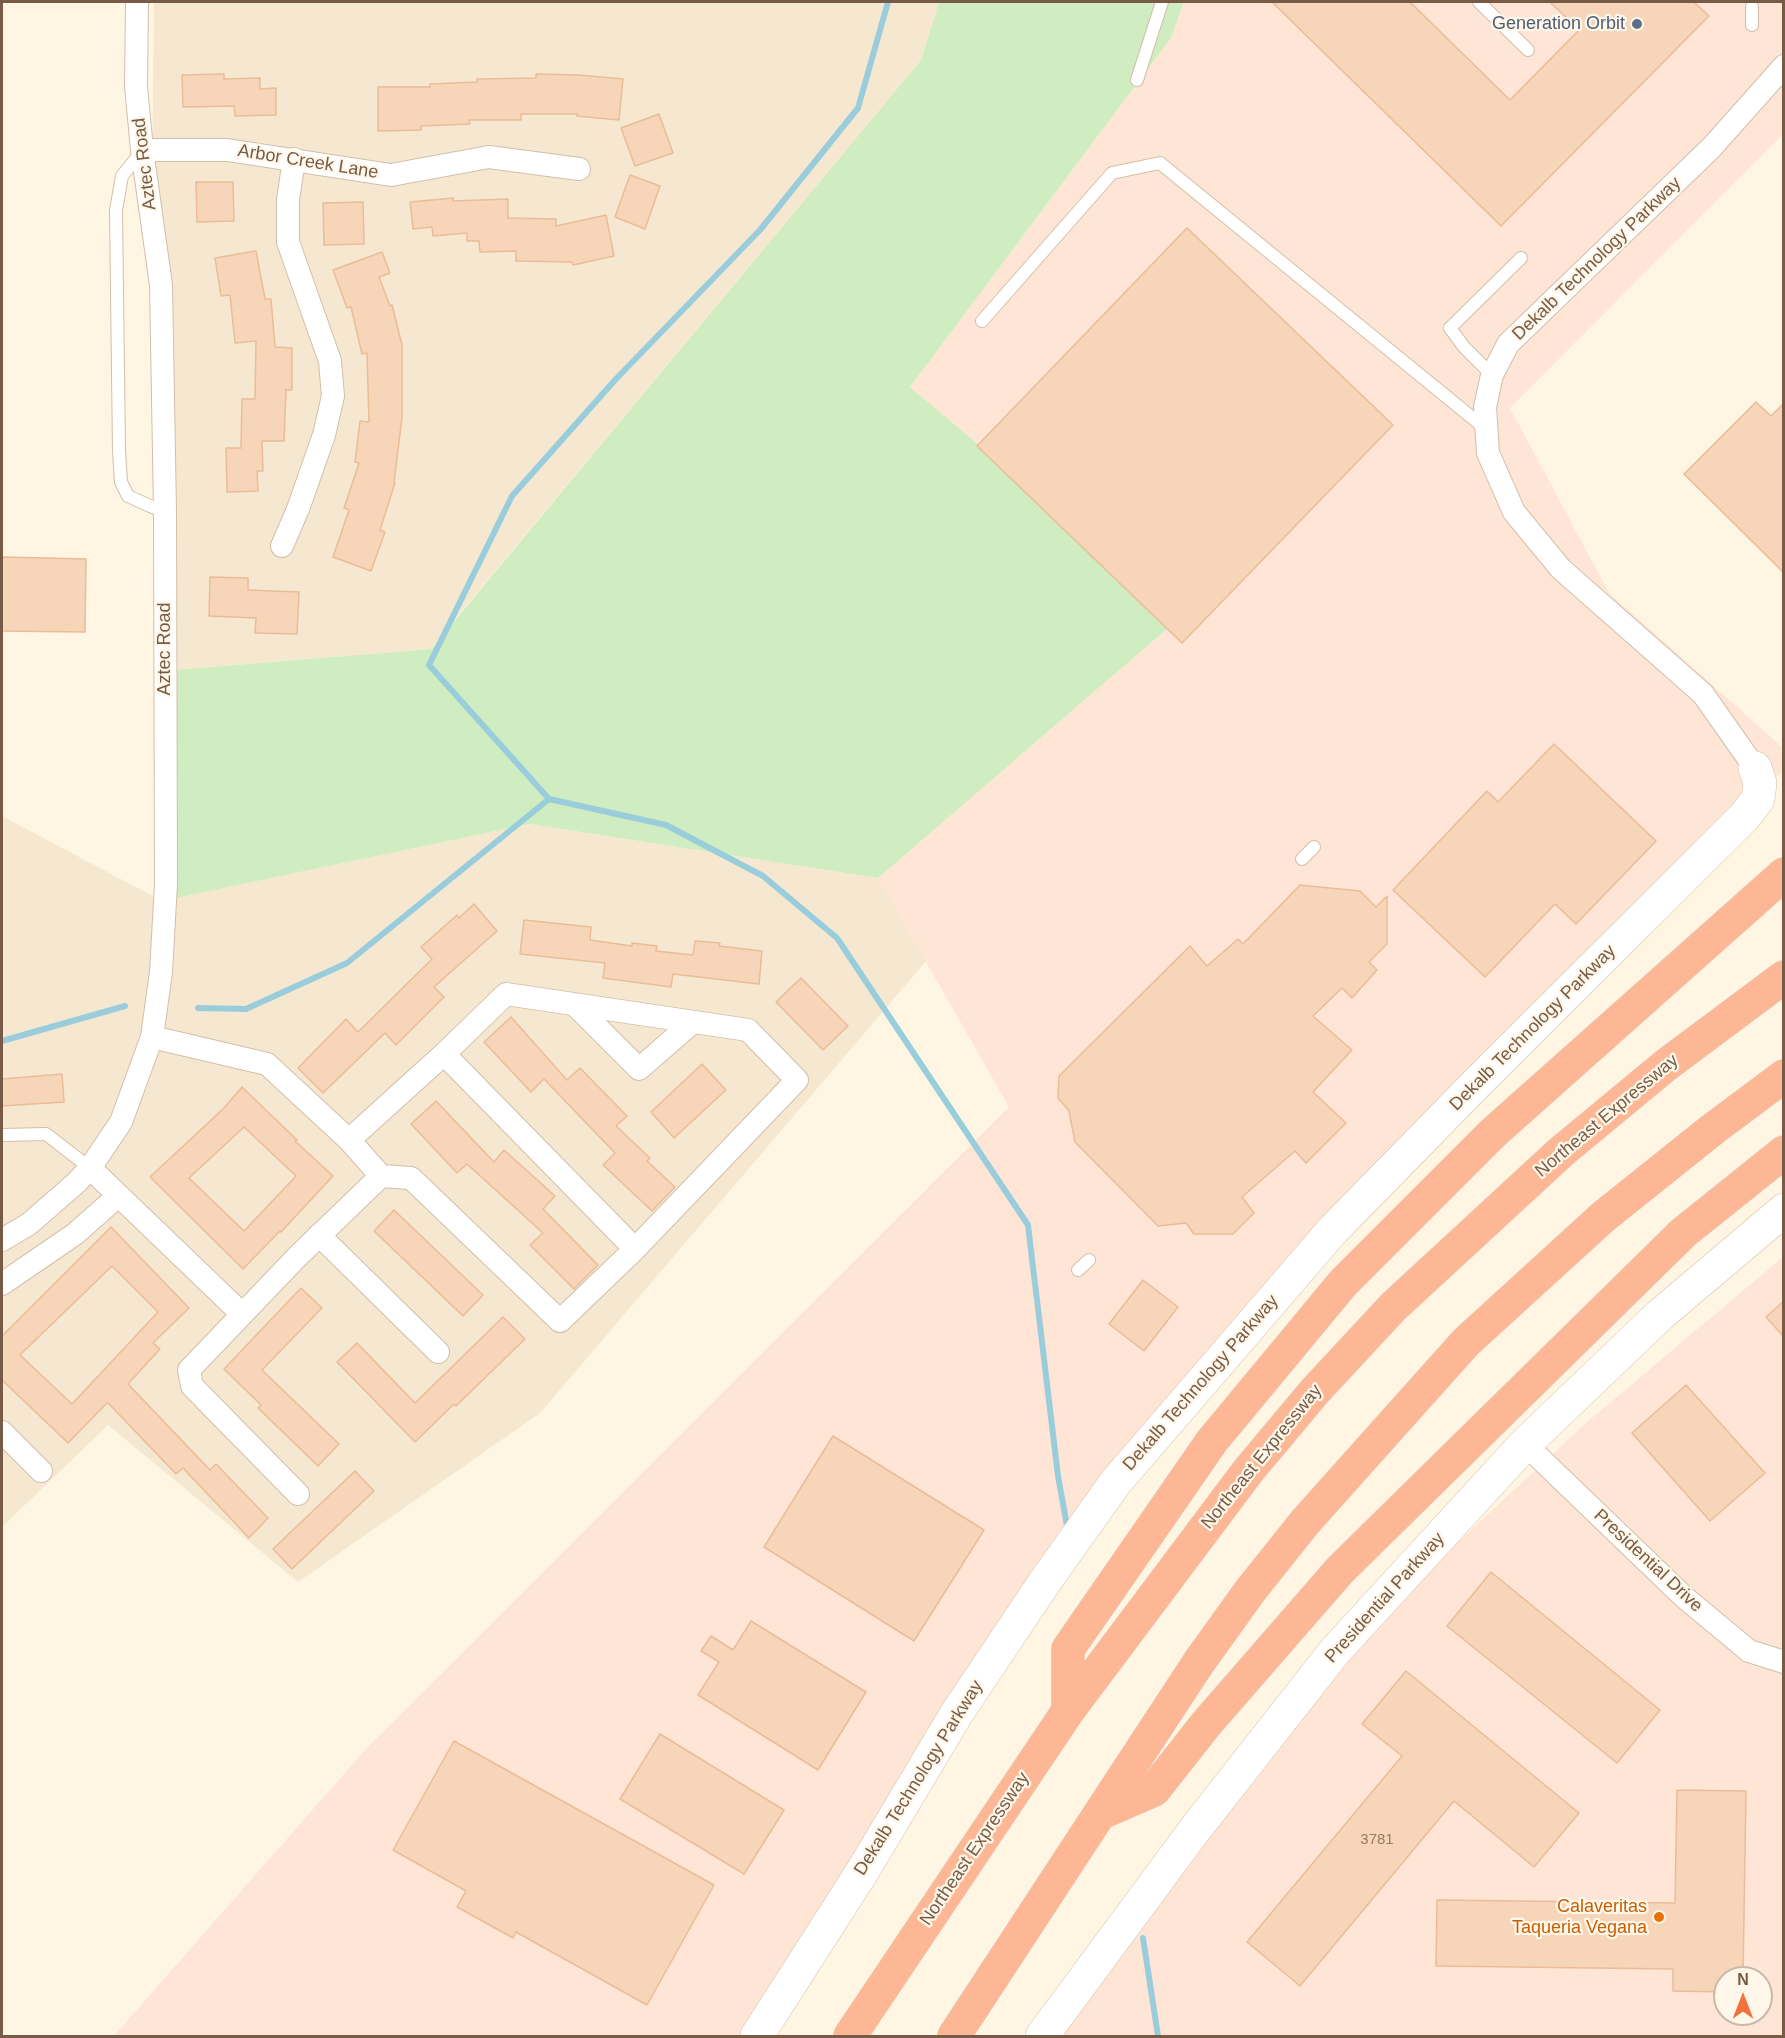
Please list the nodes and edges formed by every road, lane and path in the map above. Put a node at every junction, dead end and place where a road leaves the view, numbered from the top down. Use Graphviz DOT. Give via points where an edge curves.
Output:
graph roads {
  1 [pos="137,2"];
  2 [pos="1162,2"];
  3 [pos="1479,2"];
  4 [pos="1752,7"];
  5 [pos="1752,25"];
  6 [pos="1528,50"];
  7 [pos="1784,66"];
  8 [pos="1137,80"];
  9 [pos="142,150"];
  10 [pos="294,159"];
  11 [pos="579,169"];
  12 [pos="1521,258"];
  13 [pos="982,321"];
  14 [pos="1492,375"];
  15 [pos="1487,430"];
  16 [pos="165,511"];
  17 [pos="282,546"];
  18 [pos="1755,768"];
  19 [pos="1314,847"];
  20 [pos="1302,859"];
  21 [pos="1784,874"];
  22 [pos="1784,976"];
  23 [pos="574,1004"];
  24 [pos="693,1022"];
  25 [pos="152,1037"];
  26 [pos="444,1054"];
  27 [pos="1784,1076"];
  28 [pos="2,1135"];
  29 [pos="349,1140"];
  30 [pos="1784,1152"];
  31 [pos="90,1168"];
  32 [pos="381,1176"];
  33 [pos="118,1196"];
  34 [pos="1784,1210"];
  35 [pos="319,1235"];
  36 [pos="2,1240"];
  37 [pos="635,1249"];
  38 [pos="1089,1260"];
  39 [pos="1078,1270"];
  40 [pos="2,1284"];
  41 [pos="242,1314"];
  42 [pos="438,1352"];
  43 [pos="2,1432"];
  44 [pos="1525,1444"];
  45 [pos="42,1472"];
  46 [pos="298,1494"];
  47 [pos="1784,1662"];
  48 [pos="1068,1711"];
  49 [pos="1101,1814"];
  50 [pos="758,2037"];
  51 [pos="850,2037"];
  52 [pos="954,2037"];
  53 [pos="1042,2037"];
  1 -- 9 [label="street, Aztec Road" via="136,86"];
  2 -- 8 [label="lane"];
  3 -- 6 [label="lane"];
  4 -- 5 [label="lane"];
  7 -- 14 [label="street, Dekalb Technology Parkway" via="1712,147 1508,344"];
  9 -- 10 [label="street, Arbor Creek Lane" via="227,150"];
  9 -- 16 [label="street, Aztec Road" via="161,285"];
  9 -- 16 [label="lane" via="122,176 116,210 119,451 121,482 128,496"];
  10 -- 11 [label="street, Arbor Creek Lane" via="391,175 489,157"];
  10 -- 17 [label="street" via="288,200 288,243 330,361 333,396 324,435"];
  12 -- 14 [label="lane" via="1450,328"];
  13 -- 15 [label="lane" via="1112,173 1160,163"];
  14 -- 15 [label="street, Dekalb Technology Parkway" via="1485,407"];
  15 -- 18 [label="street, Dekalb Technology Parkway" via="1488,453 1514,512 1561,569 1703,694"];
  16 -- 25 [label="street, Aztec Road" via="166,884 161,972"];
  18 -- 50 [label="street, Dekalb Technology Parkway" via="1760,783 1758,799 1744,817 1333,1230 1115,1483 957,1713"];
  19 -- 20 [label="lane"];
  21 -- 48 [label="highway" via="1493,1133 1343,1283 1212,1441 1068,1649"];
  22 -- 48 [label="highway, Northeast Expressway" via="1666,1065 1561,1152 1393,1307 1248,1471"];
  23 -- 24 [label="street"];
  23 -- 24 [label="street" via="639,1069"];
  23 -- 26 [label="street" via="506,994"];
  24 -- 37 [label="street" via="748,1030 797,1080"];
  25 -- 29 [label="street" via="267,1064"];
  25 -- 31 [label="street, Aztec Road" via="121,1122"];
  26 -- 29 [label="street"];
  26 -- 37 [label="street"];
  27 -- 49 [label="highway" via="1603,1217 1466,1342 1305,1522 1250,1591"];
  28 -- 31 [label="lane" via="45,1134"];
  29 -- 32 [label="street"];
  30 -- 49 [label="highway" via="1683,1233 1340,1570 1154,1790"];
  31 -- 33 [label="street"];
  31 -- 36 [label="street, Aztec Road" via="29,1224"];
  32 -- 35 [label="street"];
  32 -- 37 [label="street" via="411,1178 560,1321"];
  33 -- 40 [label="street" via="75,1234"];
  33 -- 41 [label="street"];
  34 -- 44 [label="street, Presidential Parkway" via="1660,1315"];
  35 -- 41 [label="street"];
  35 -- 42 [label="street"];
  38 -- 39 [label="lane"];
  41 -- 46 [label="street" via="189,1370 192,1386"];
  43 -- 45 [label="street"];
  44 -- 47 [label="street, Presidential Drive" via="1684,1597 1749,1651"];
  44 -- 53 [label="street, Presidential Parkway" via="1335,1651 1196,1828"];
  48 -- 51 [label="highway, Northeast Expressway"];
  49 -- 52 [label="highway"];
}
